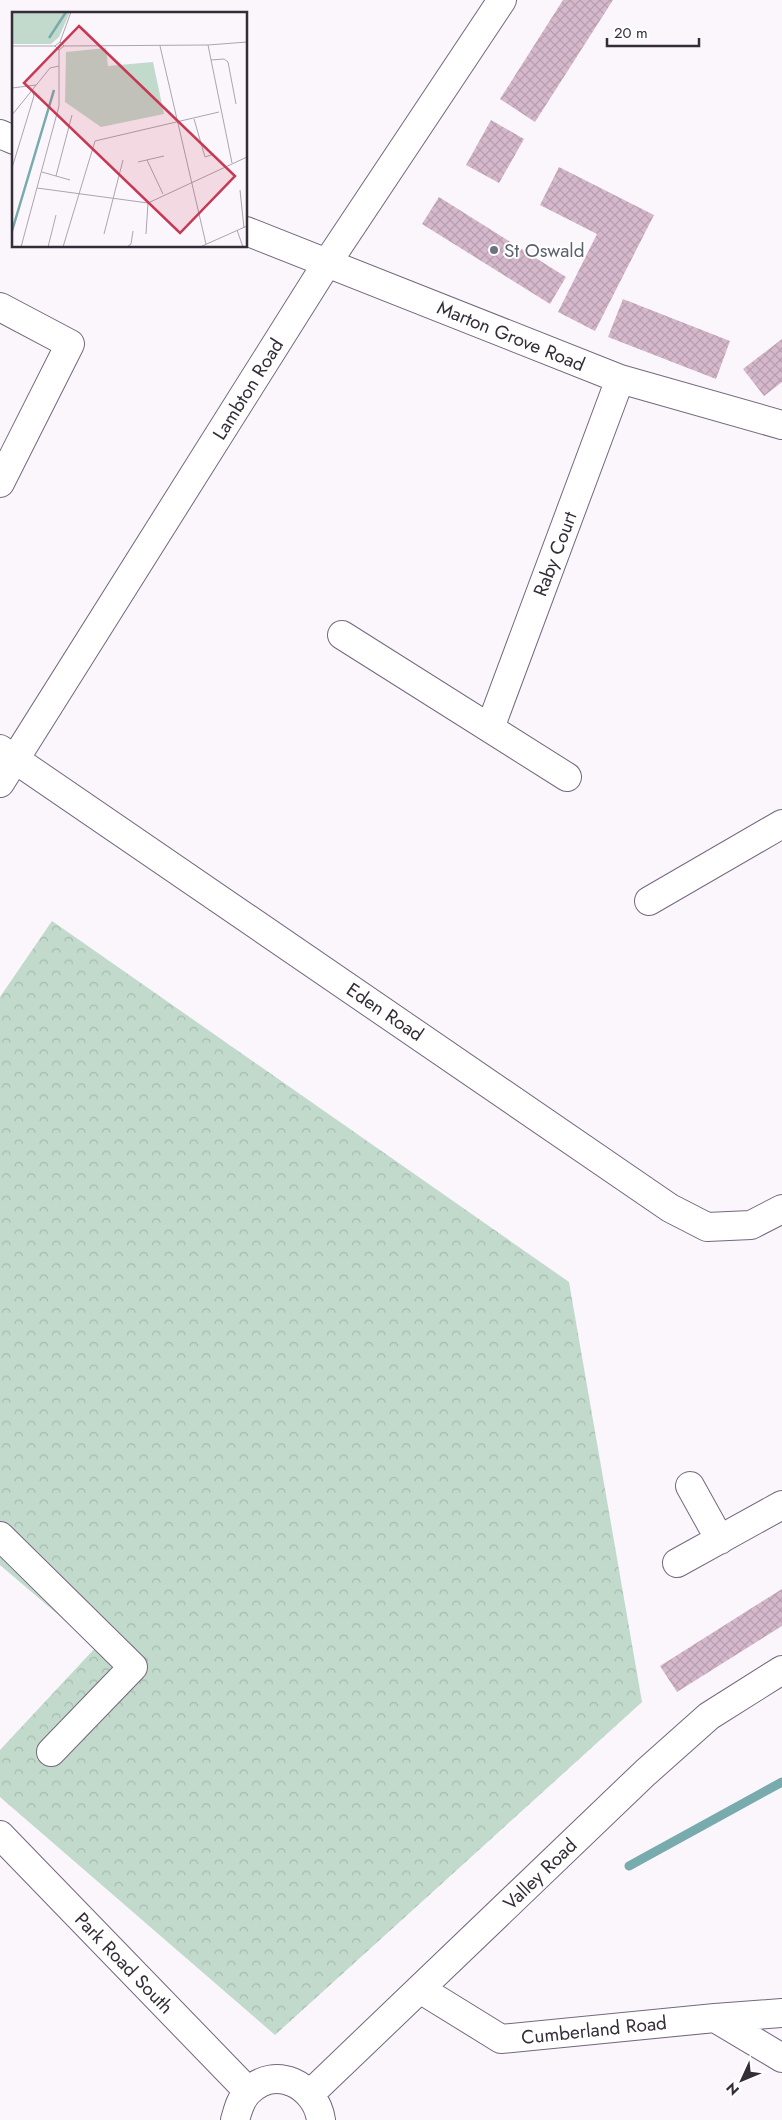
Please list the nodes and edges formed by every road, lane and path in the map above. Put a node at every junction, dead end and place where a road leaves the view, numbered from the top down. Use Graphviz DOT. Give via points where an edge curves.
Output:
graph roads {
  1 [pos="502,0"];
  2 [pos="0,134"];
  3 [pos="12,139"];
  4 [pos="248,232"];
  5 [pos="327,263"];
  6 [pos="0,307"];
  7 [pos="620,380"];
  8 [pos="782,426"];
  9 [pos="0,483"];
  10 [pos="342,636"];
  11 [pos="490,728"];
  12 [pos="8,754"];
  13 [pos="567,777"];
  14 [pos="0,783"];
  15 [pos="782,824"];
  16 [pos="649,901"];
  17 [pos="782,1209"];
  18 [pos="690,1486"];
  19 [pos="782,1505"];
  20 [pos="0,1536"];
  21 [pos="720,1540"];
  22 [pos="676,1563"];
  23 [pos="782,1670"];
  24 [pos="51,1752"];
  25 [pos="0,1834"];
  26 [pos="420,1989"];
  27 [pos="780,2011"];
  28 [pos="715,2018"];
  29 [pos="782,2058"];
  30 [pos="248,2092"];
  31 [pos="310,2094"];
  32 [pos="235,2120"];
  33 [pos="321,2120"];
  1 -- 5 [label="street, Lambton Road"];
  2 -- 3 [label="street"];
  4 -- 5 [label="street, Marton Grove Road"];
  5 -- 7 [label="street, Marton Grove Road"];
  5 -- 12 [label="street, Lambton Road"];
  6 -- 9 [label="street" via="70,344"];
  7 -- 8 [label="street, Marton Grove Road"];
  7 -- 11 [label="street, Raby Court"];
  10 -- 11 [label="street"];
  11 -- 13 [label="street"];
  12 -- 14 [label="street, Lambton Road"];
  12 -- 17 [label="street, Eden Road" via="670,1208 707,1227 751,1225"];
  15 -- 16 [label="street"];
  18 -- 21 [label="street"];
  19 -- 21 [label="street"];
  20 -- 24 [label="street" via="134,1667"];
  21 -- 22 [label="street"];
  23 -- 26 [label="street, Valley Road" via="709,1716 645,1773"];
  25 -- 30 [label="street, Park Road South"];
  26 -- 28 [label="street, Cumberland Road" via="501,2039"];
  26 -- 31 [label="street, Valley Road"];
  27 -- 28 [label="street, Cumberland Road"];
  28 -- 29 [label="street"];
  30 -- 31 [label="street" via="263,2082 280,2079 297,2083"];
  30 -- 32 [label="street" via="239,2105"];
  31 -- 33 [label="street" via="319,2108"];
}
